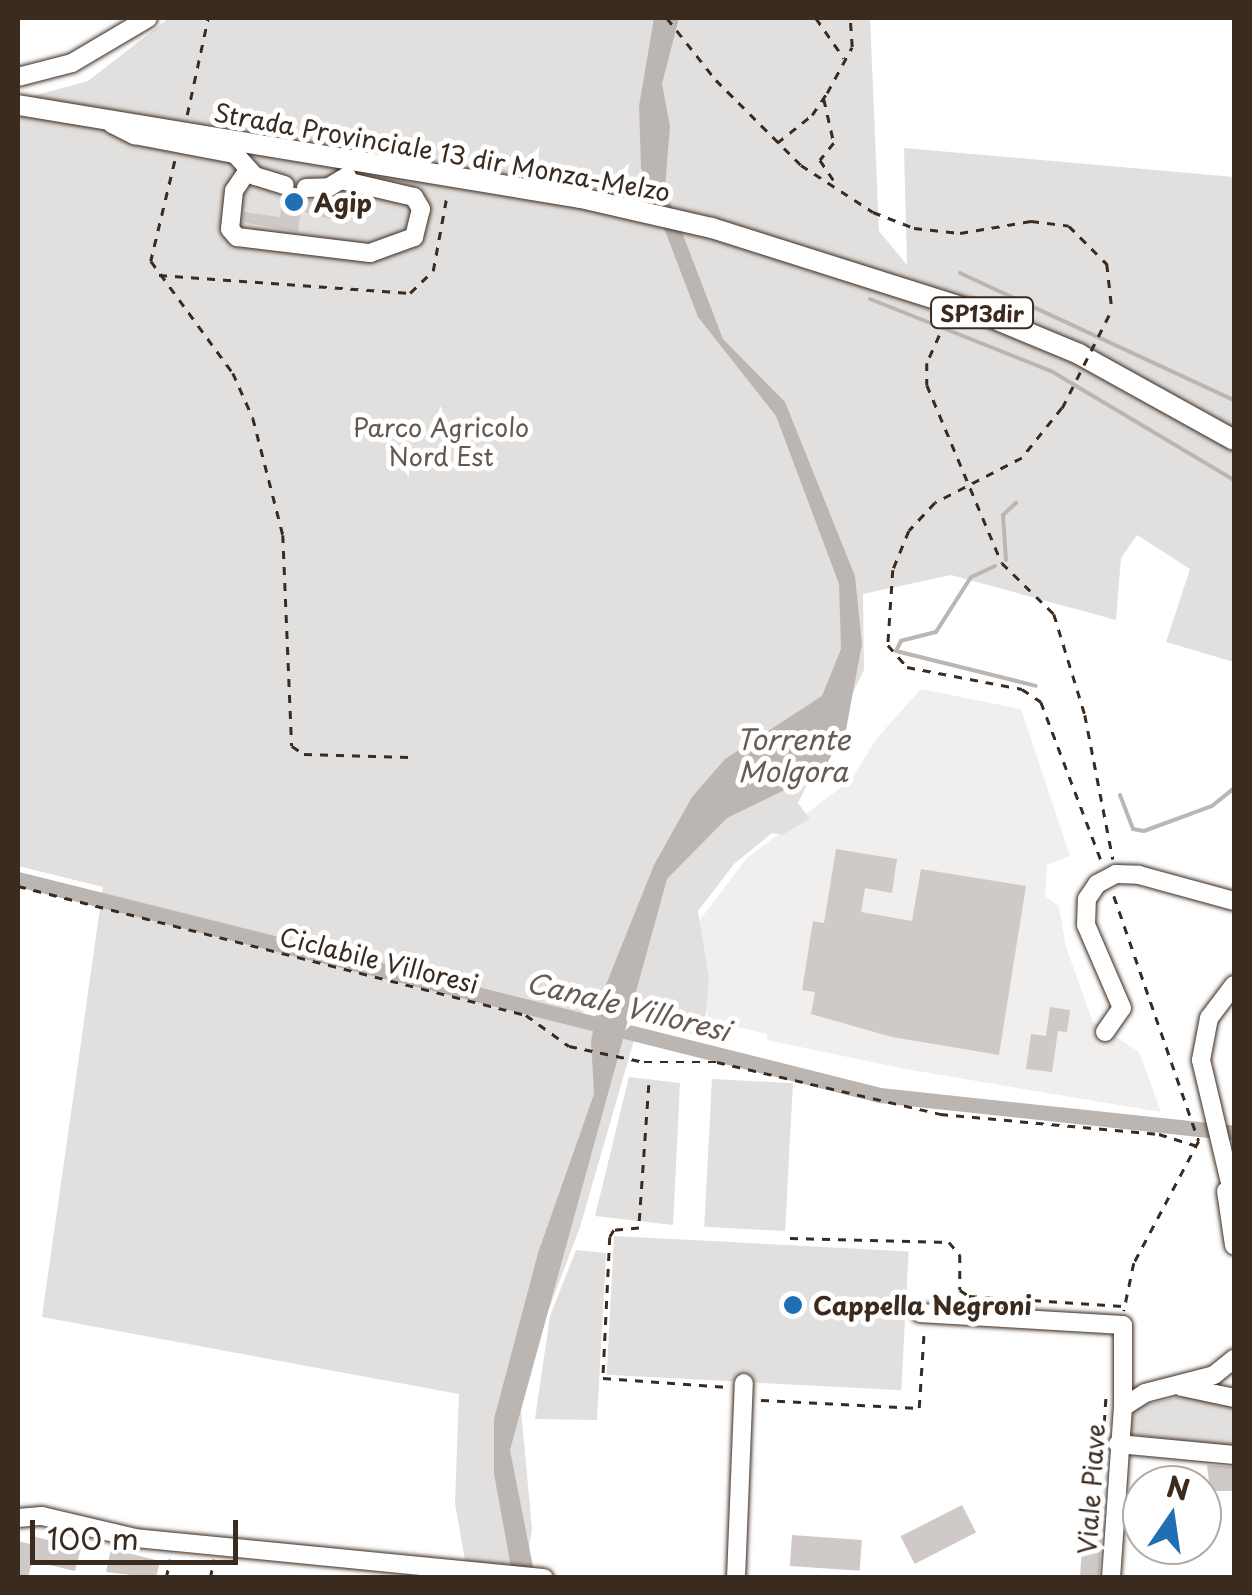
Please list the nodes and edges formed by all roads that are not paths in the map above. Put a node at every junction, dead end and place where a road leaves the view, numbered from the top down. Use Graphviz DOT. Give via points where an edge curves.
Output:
graph roads {
  1 [pos="148,18"];
  2 [pos="18,77"];
  3 [pos="18,105"];
  4 [pos="182,138"];
  5 [pos="369,162"];
  6 [pos="248,170"];
  7 [pos="341,180"];
  8 [pos="285,185"];
  9 [pos="306,188"];
  10 [pos="1234,440"];
  11 [pos="1200,891"];
  12 [pos="1234,892"];
  13 [pos="1234,901"];
  14 [pos="1234,985"];
  15 [pos="1105,1032"];
  16 [pos="1223,1166"];
  17 [pos="1234,1200"];
  18 [pos="1234,1245"];
  19 [pos="922,1313"];
  20 [pos="1234,1359"];
  21 [pos="1182,1386"];
  22 [pos="744,1390"];
  23 [pos="1234,1398"];
  24 [pos="1123,1408"];
  25 [pos="1118,1444"];
  26 [pos="1234,1455"];
  27 [pos="18,1518"];
  28 [pos="431,1572"];
  29 [pos="544,1578"];
  30 [pos="736,1578"];
  31 [pos="1111,1578"];
  1 -- 2 [label="street" via="72,62"];
  3 -- 4 [label="main road, Strada Provinciale 13 dir Monza-Melzo / SP13dir"];
  4 -- 5 [label="main road, Strada Provinciale 13 dir Monza-Melzo / SP13dir"];
  4 -- 6 [label="street" via="235,154"];
  5 -- 7 [label="street"];
  5 -- 10 [label="main road, Strada Provinciale 13 dir Monza-Melzo / SP13dir" via="636,208 984,314 1080,354"];
  6 -- 7 [label="street" via="234,191 230,229 237,238 370,253 414,237 421,208 414,198"];
  6 -- 8 [label="street"];
  7 -- 9 [label="street"];
  11 -- 12 [label="street"];
  11 -- 13 [label="street"];
  11 -- 15 [label="street" via="1111,875 1091,890 1085,911 1096,954 1122,1008"];
  14 -- 16 [label="street" via="1215,1007 1202,1041 1204,1127"];
  16 -- 17 [label="street"];
  16 -- 18 [label="street"];
  19 -- 24 [label="street" via="1124,1316"];
  20 -- 21 [label="street, Viale Piave"];
  21 -- 23 [label="street, Viale Piave"];
  21 -- 24 [label="street, Viale Piave" via="1145,1393"];
  22 -- 30 [label="street"];
  24 -- 25 [label="street, Viale Piave"];
  25 -- 26 [label="street"];
  25 -- 31 [label="street, Viale Piave"];
  27 -- 28 [label="street" via="42,1516"];
  28 -- 29 [label="street"];
}
